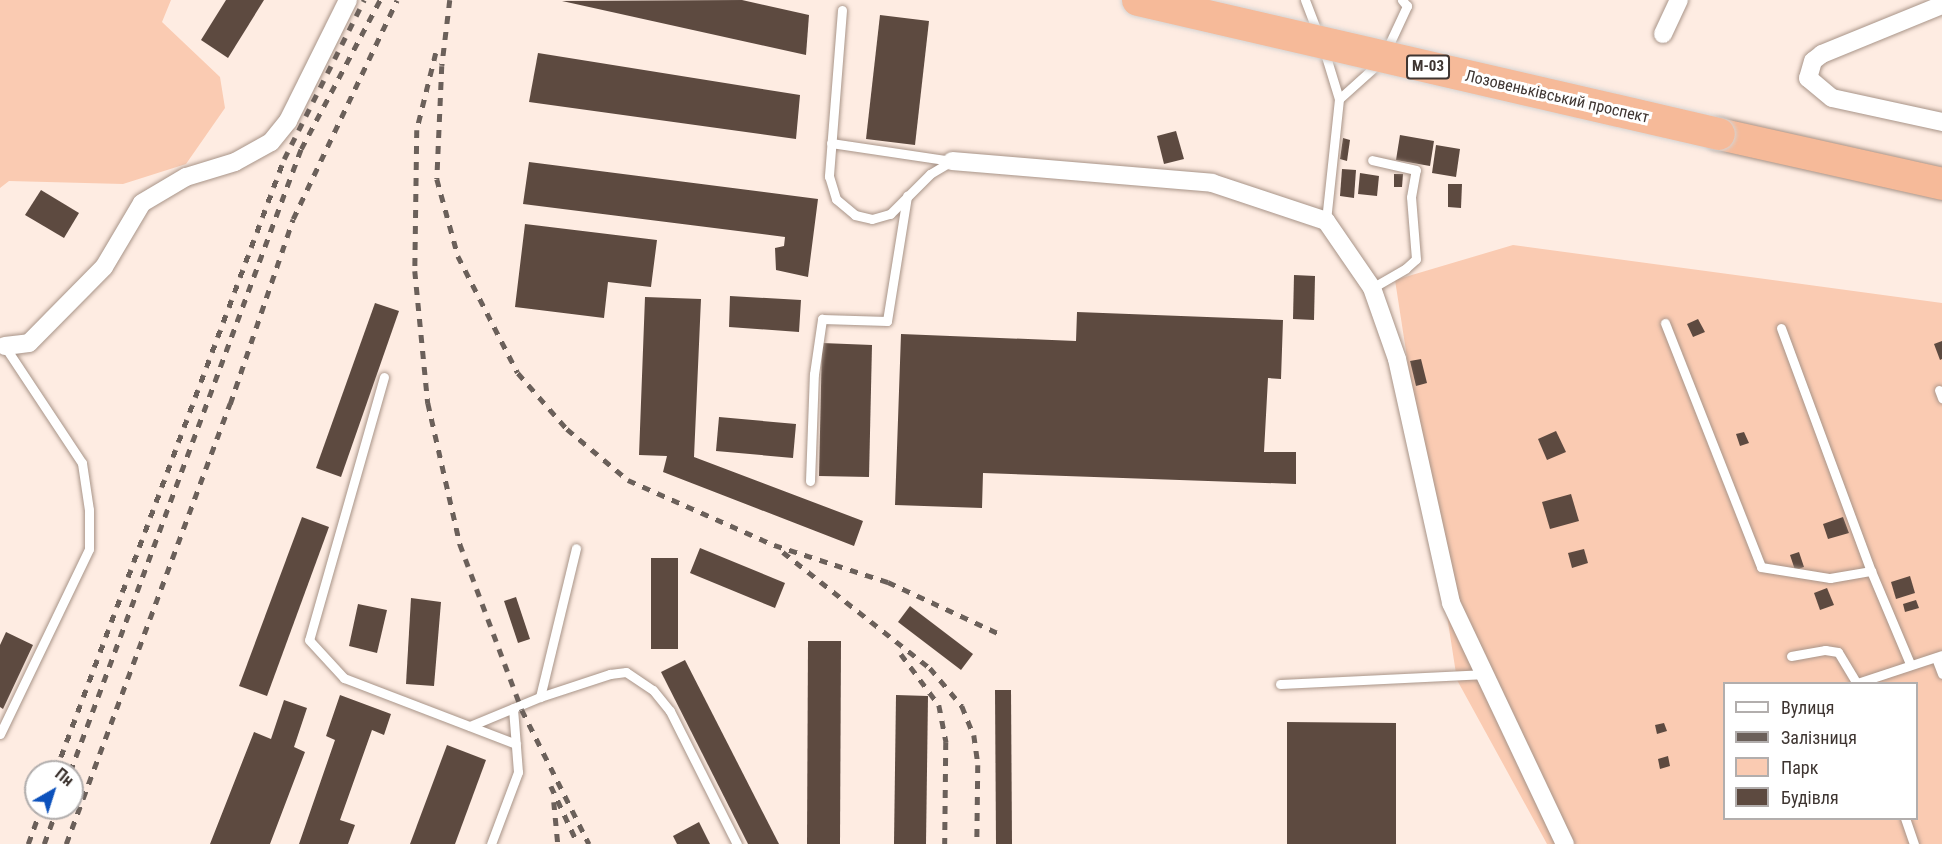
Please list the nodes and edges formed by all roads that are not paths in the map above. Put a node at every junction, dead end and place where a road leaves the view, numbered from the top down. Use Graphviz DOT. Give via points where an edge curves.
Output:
graph roads {
  1 [pos="348,0"];
  2 [pos="1138,0"];
  3 [pos="1305,0"];
  4 [pos="1402,0"];
  5 [pos="1679,0"];
  6 [pos="1942,4"];
  7 [pos="842,10"];
  8 [pos="1663,34"];
  9 [pos="1339,99"];
  10 [pos="1942,122"];
  11 [pos="831,143"];
  12 [pos="1372,160"];
  13 [pos="952,161"];
  14 [pos="1942,184"];
  15 [pos="907,196"];
  16 [pos="1326,221"];
  17 [pos="1371,288"];
  18 [pos="1665,323"];
  19 [pos="1782,328"];
  20 [pos="2,344"];
  21 [pos="384,377"];
  22 [pos="810,481"];
  23 [pos="576,548"];
  24 [pos="1870,571"];
  25 [pos="1791,656"];
  26 [pos="1939,657"];
  27 [pos="1910,664"];
  28 [pos="1482,674"];
  29 [pos="1942,674"];
  30 [pos="1856,682"];
  31 [pos="1860,682"];
  32 [pos="1280,684"];
  33 [pos="540,697"];
  34 [pos="513,708"];
  35 [pos="470,726"];
  36 [pos="0,734"];
  37 [pos="516,744"];
  38 [pos="1905,820"];
  39 [pos="491,844"];
  40 [pos="737,844"];
  41 [pos="1565,844"];
  42 [pos="1914,844"];
  1 -- 20 [label="street" via="288,122 271,142 235,162 186,177 142,203 104,267 29,344"];
  2 -- 14 [label="highway, Лозовеньківський проспект / М-03, bridge"];
  3 -- 9 [label="lane"];
  4 -- 9 [label="lane" via="1407,6 1399,30 1377,67"];
  5 -- 8 [label="street"];
  6 -- 10 [label="street" via="1822,54 1813,61 1808,78 1832,98"];
  7 -- 11 [label="lane"];
  9 -- 16 [label="lane"];
  11 -- 13 [label="lane"];
  11 -- 15 [label="lane" via="829,176 836,199 855,215 872,219 890,214"];
  12 -- 17 [label="lane" via="1416,170 1411,197 1416,259"];
  13 -- 15 [label="lane" via="930,174"];
  13 -- 16 [label="street" via="1212,183"];
  15 -- 22 [label="lane" via="887,321 822,319 814,375"];
  16 -- 17 [label="street"];
  17 -- 28 [label="street" via="1397,359 1451,603"];
  18 -- 24 [label="lane" via="1761,567 1830,578"];
  19 -- 24 [label="lane"];
  20 -- 36 [label="lane" via="82,463 89,510 89,549"];
  21 -- 35 [label="lane" via="309,640 344,678"];
  23 -- 33 [label="lane"];
  24 -- 27 [label="lane"];
  25 -- 30 [label="lane" via="1825,650 1838,652"];
  26 -- 27 [label="lane"];
  26 -- 29 [label="lane"];
  27 -- 31 [label="lane"];
  28 -- 32 [label="lane"];
  28 -- 41 [label="street"];
  33 -- 34 [label="lane"];
  33 -- 40 [label="lane" via="610,674 626,672 640,679 670,711"];
  34 -- 35 [label="lane"];
  34 -- 37 [label="lane"];
  35 -- 37 [label="lane"];
  37 -- 39 [label="lane" via="518,772"];
  38 -- 42 [label="lane"];
}
